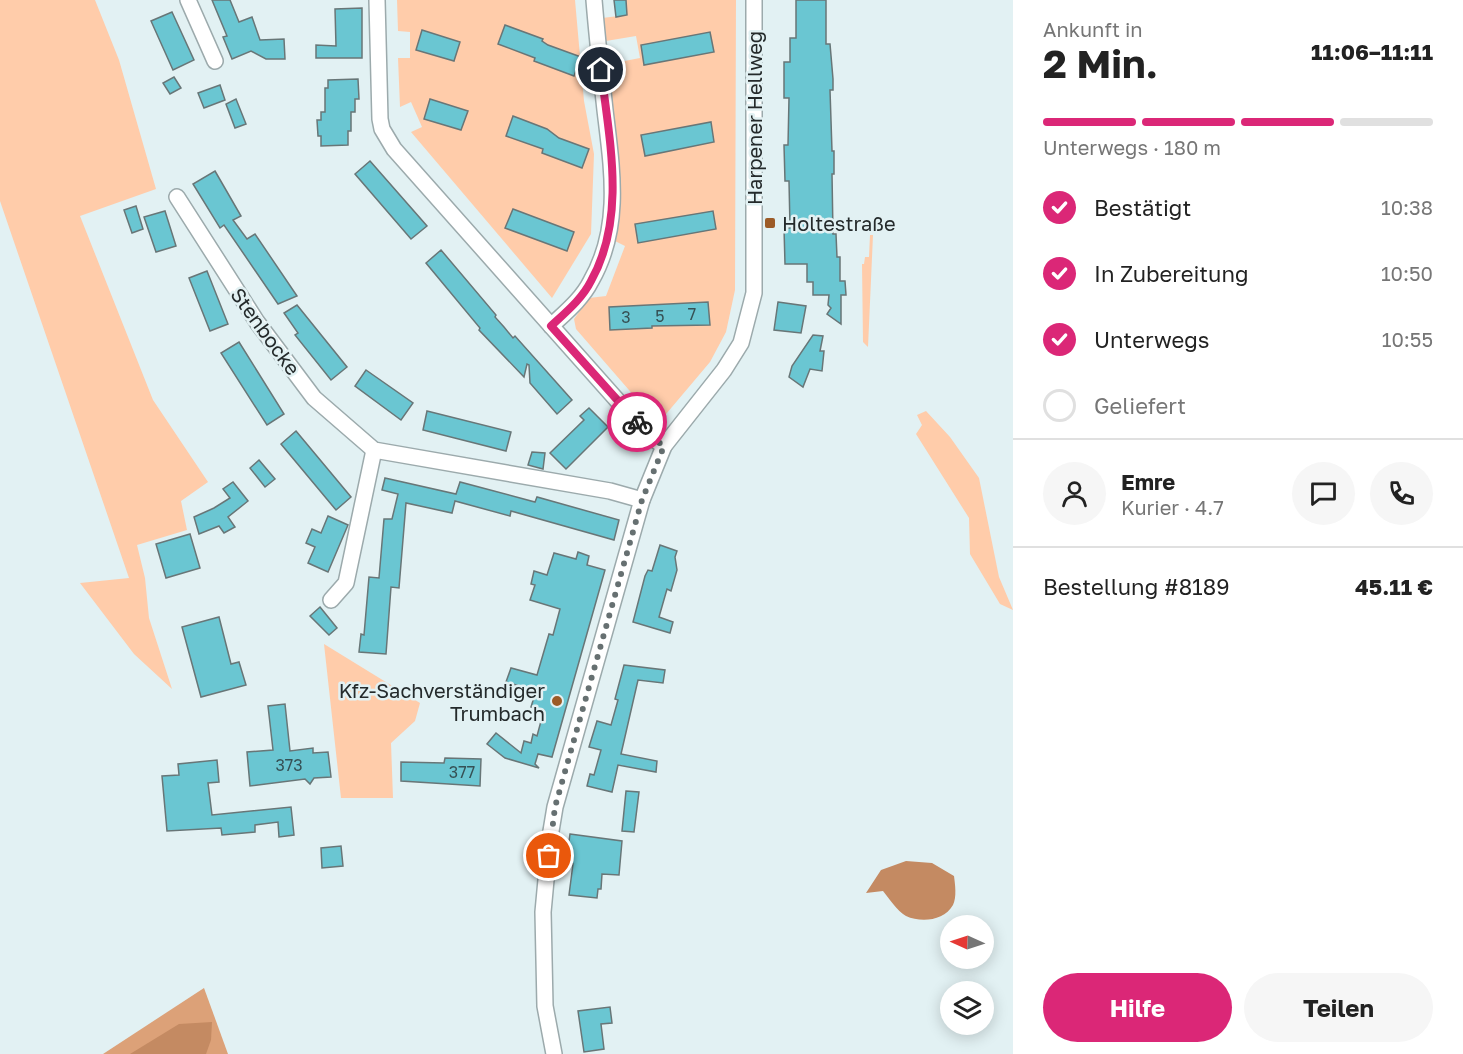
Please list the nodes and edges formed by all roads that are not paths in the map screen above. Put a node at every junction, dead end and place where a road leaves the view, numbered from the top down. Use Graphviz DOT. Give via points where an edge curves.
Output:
graph roads {
  1 [pos="188,0"];
  2 [pos="377,0"];
  3 [pos="594,0"];
  4 [pos="754,0"];
  5 [pos="215,61"];
  6 [pos="177,197"];
  7 [pos="551,326"];
  8 [pos="664,446"];
  9 [pos="374,450"];
  10 [pos="642,500"];
  11 [pos="331,600"];
  12 [pos="554,1054"];
  1 -- 5 [label="street"];
  2 -- 7 [label="street" via="382,129 394,149"];
  3 -- 7 [label="street" via="613,202 607,239 591,281"];
  4 -- 8 [label="street, Harpener Hellweg" via="754,293 741,343"];
  6 -- 9 [label="street, Stenbocke" via="256,322 314,398"];
  7 -- 8 [label="street" via="648,435"];
  8 -- 10 [label="street, Harpener Hellweg"];
  9 -- 10 [label="street"];
  9 -- 11 [label="street" via="346,583"];
  10 -- 12 [label="street, Harpener Hellweg" via="555,807 550,837 543,912 546,1006"];
}
